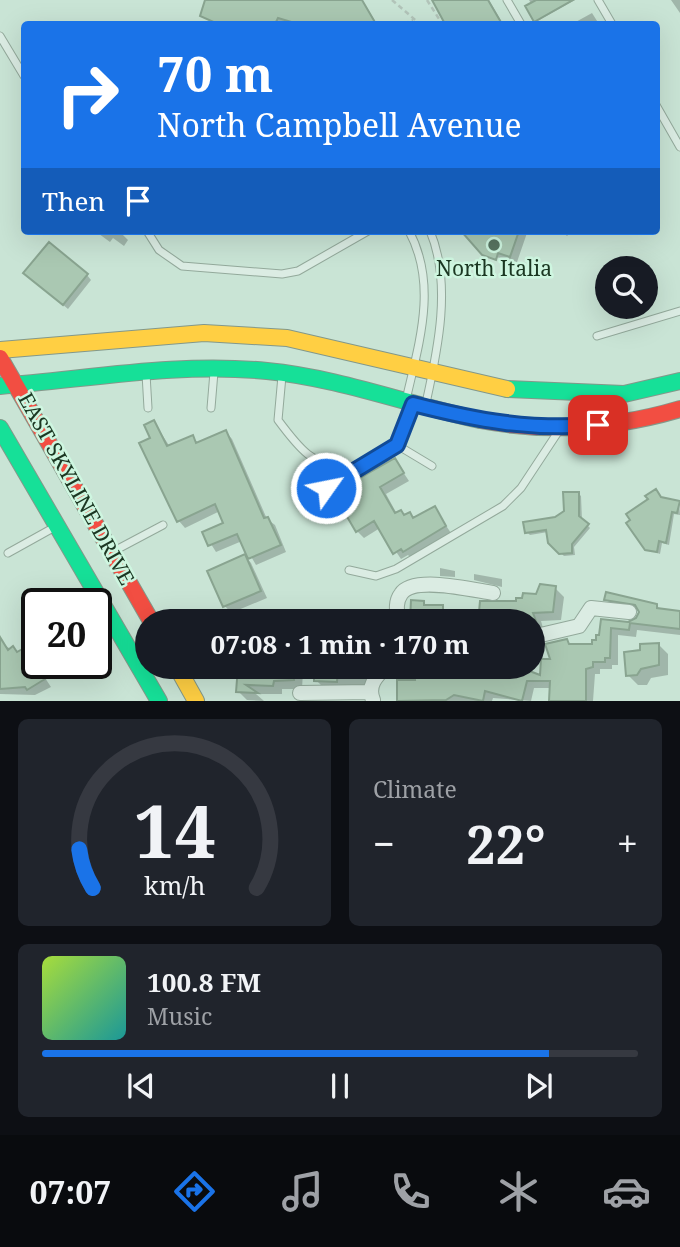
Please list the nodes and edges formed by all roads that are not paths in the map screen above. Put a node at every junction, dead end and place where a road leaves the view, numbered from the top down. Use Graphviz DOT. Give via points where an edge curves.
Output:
graph roads {
  1 [pos="507,0"];
  2 [pos="598,0"];
  3 [pos="519,21"];
  4 [pos="610,21"];
  5 [pos="0,36"];
  6 [pos="2,45"];
  7 [pos="21,72"];
  8 [pos="660,112"];
  9 [pos="680,147"];
  10 [pos="150,235"];
  11 [pos="361,235"];
  12 [pos="412,235"];
  13 [pos="432,235"];
  14 [pos="680,312"];
  15 [pos="597,336"];
  16 [pos="0,350"];
  17 [pos="0,358"];
  18 [pos="214,368"];
  19 [pos="413,370"];
  20 [pos="145,372"];
  21 [pos="282,373"];
  22 [pos="432,374"];
  23 [pos="680,381"];
  24 [pos="17,385"];
  25 [pos="0,386"];
  26 [pos="414,404"];
  27 [pos="148,408"];
  28 [pos="211,408"];
  29 [pos="680,409"];
  30 [pos="0,428"];
  31 [pos="561,428"];
  32 [pos="397,445"];
  33 [pos="432,466"];
  34 [pos="349,472"];
  35 [pos="316,498"];
  36 [pos="57,525"];
  37 [pos="163,525"];
  38 [pos="8,553"];
  39 [pos="112,553"];
  40 [pos="349,570"];
  41 [pos="494,593"];
  42 [pos="144,609"];
  43 [pos="397,609"];
  44 [pos="629,612"];
  45 [pos="545,635"];
  46 [pos="184,679"];
  47 [pos="376,679"];
  48 [pos="300,692"];
  49 [pos="371,697"];
  50 [pos="158,700"];
  51 [pos="196,701"];
  1 -- 3 [label="lane"];
  2 -- 4 [label="lane"];
  5 -- 6 [label="lane"];
  6 -- 7 [label="lane"];
  8 -- 9 [label="lane"];
  10 -- 11 [label="lane" via="159,250 182,266 282,274 298,271"];
  12 -- 19 [label="lane" via="427,285"];
  13 -- 22 [label="lane" via="442,290"];
  14 -- 15 [label="lane"];
  16 -- 19 [label="street" via="204,333 287,338"];
  17 -- 24 [label="street, EAST SKYLINE DRIVE"];
  18 -- 20 [label="street"];
  18 -- 21 [label="street"];
  18 -- 28 [label="lane"];
  19 -- 22 [label="street"];
  19 -- 26 [label="lane"];
  20 -- 24 [label="street"];
  20 -- 27 [label="lane"];
  21 -- 26 [label="street" via="325,379"];
  21 -- 34 [label="lane" via="278,420 309,457 323,466"];
  22 -- 23 [label="street" via="495,389 556,394 624,394"];
  22 -- 26 [label="lane"];
  24 -- 25 [label="street"];
  24 -- 39 [label="street, EAST SKYLINE DRIVE"];
  26 -- 31 [label="street" via="509,426"];
  26 -- 32 [label="lane"];
  29 -- 31 [label="street" via="620,424"];
  30 -- 36 [label="street, EAST SKYLINE DRIVE"];
  31 -- 40 [label="lane" via="521,488 503,506 396,569 376,576"];
  32 -- 33 [label="lane"];
  32 -- 34 [label="lane"];
  34 -- 35 [label="lane"];
  36 -- 38 [label="lane"];
  36 -- 50 [label="street, EAST SKYLINE DRIVE"];
  37 -- 39 [label="lane"];
  39 -- 42 [label="street, EAST SKYLINE DRIVE"];
  41 -- 43 [label="street" via="415,584 402,591"];
  44 -- 45 [label="street" via="591,608 579,626"];
  46 -- 51 [label="street"];
  47 -- 49 [label="street"];
  48 -- 49 [label="street"];
}
